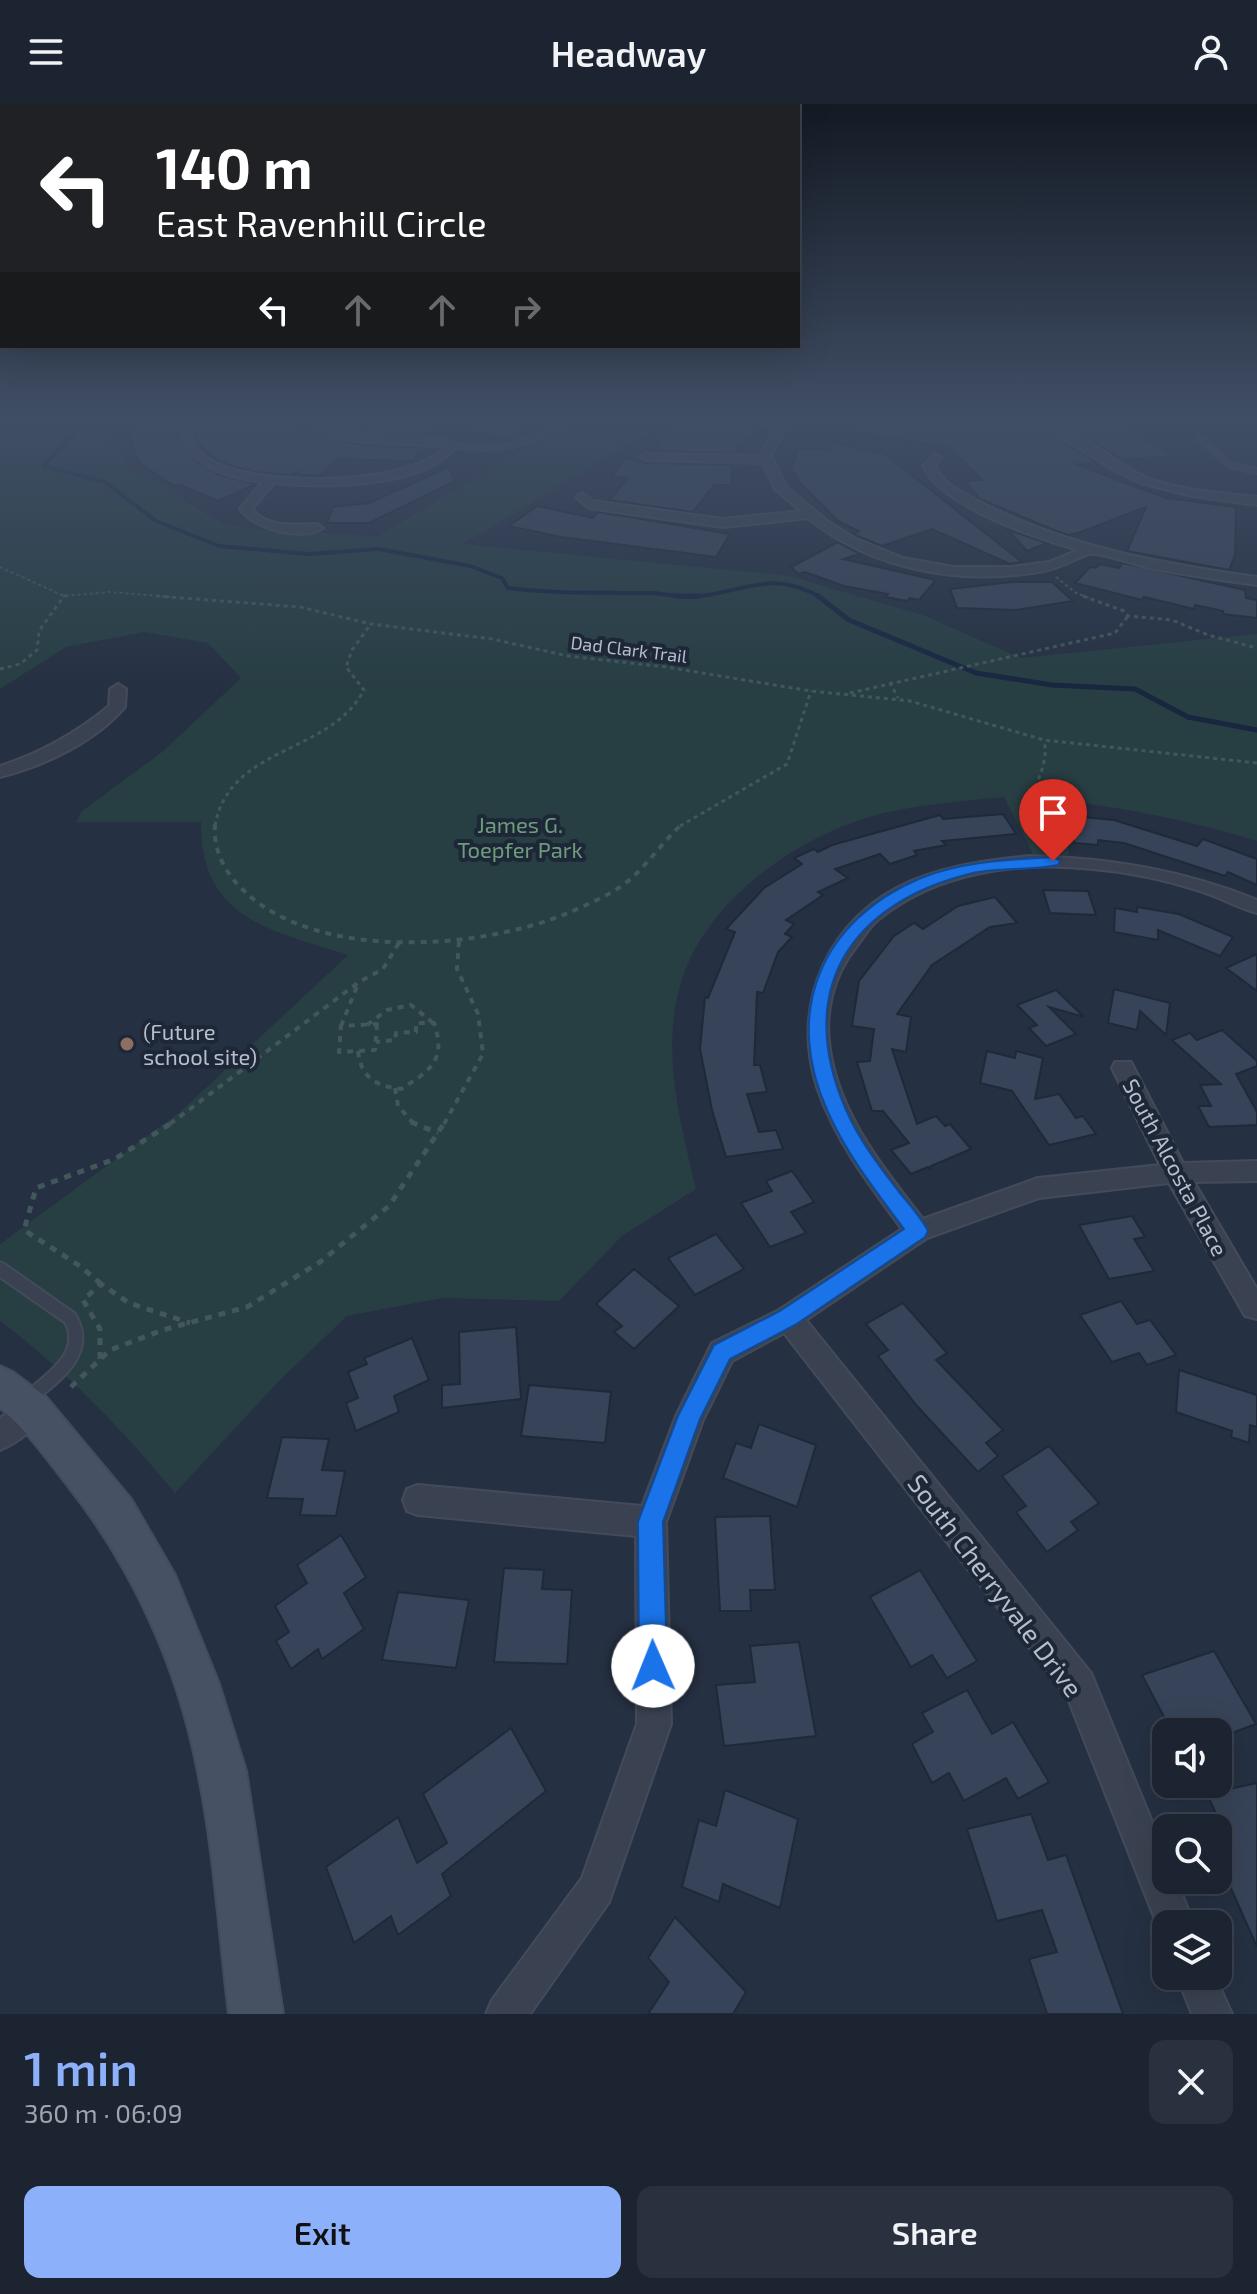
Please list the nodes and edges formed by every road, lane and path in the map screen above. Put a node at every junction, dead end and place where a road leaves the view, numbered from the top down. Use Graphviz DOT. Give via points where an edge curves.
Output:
graph roads {
  1 [pos="247,510"];
  2 [pos="632,510"];
  3 [pos="806,510"];
  4 [pos="986,510"];
  5 [pos="810,514"];
  6 [pos="317,528"];
  7 [pos="1086,551"];
  8 [pos="0,567"];
  9 [pos="1050,573"];
  10 [pos="1257,581"];
  11 [pos="64,596"];
  12 [pos="1128,616"];
  13 [pos="371,624"];
  14 [pos="1257,648"];
  15 [pos="0,669"];
  16 [pos="890,682"];
  17 [pos="118,689"];
  18 [pos="811,691"];
  19 [pos="847,694"];
  20 [pos="899,699"];
  21 [pos="1044,740"];
  22 [pos="1257,763"];
  23 [pos="0,772"];
  24 [pos="1050,862"];
  25 [pos="1257,907"];
  26 [pos="400,941"];
  27 [pos="459,941"];
  28 [pos="359,982"];
  29 [pos="434,1023"];
  30 [pos="367,1025"];
  31 [pos="341,1026"];
  32 [pos="376,1042"];
  33 [pos="358,1051"];
  34 [pos="1123,1068"];
  35 [pos="395,1088"];
  36 [pos="438,1133"];
  37 [pos="1257,1171"];
  38 [pos="1176,1173"];
  39 [pos="918,1231"];
  40 [pos="0,1269"];
  41 [pos="101,1284"];
  42 [pos="1254,1308"];
  43 [pos="788,1318"];
  44 [pos="190,1323"];
  45 [pos="100,1359"];
  46 [pos="19,1410"];
  47 [pos="418,1500"];
  48 [pos="651,1522"];
  49 [pos="1169,1910"];
  50 [pos="1202,1990"];
  51 [pos="256,2014"];
  52 [pos="506,2014"];
  53 [pos="1212,2014"];
  1 -- 6 [label="street" via="264,525"];
  2 -- 5 [label="street" via="723,523"];
  3 -- 5 [label="street"];
  4 -- 7 [label="street"];
  5 -- 7 [label="street" via="885,559 927,569 1036,569"];
  7 -- 10 [label="street"];
  8 -- 11 [label="path, Dad Clark Trail"];
  9 -- 12 [label="path" via="1076,593"];
  11 -- 13 [label="path, Dad Clark Trail" via="109,592 300,607"];
  11 -- 15 [label="path" via="39,631 37,650 20,664"];
  12 -- 14 [label="path" via="1172,620"];
  12 -- 16 [label="path" via="1115,633"];
  13 -- 18 [label="path, Dad Clark Trail"];
  13 -- 26 [label="path" via="346,667 364,690 360,703 347,717 235,778 217,812 215,832 221,866 279,920 331,934"];
  16 -- 19 [label="path"];
  16 -- 20 [label="path"];
  17 -- 23 [label="street" via="117,707 84,736"];
  18 -- 19 [label="path, Dad Clark Trail"];
  18 -- 27 [label="path" via="787,764 682,823 626,883 581,908 515,932"];
  19 -- 20 [label="path, Dad Clark Trail"];
  20 -- 21 [label="path, Dad Clark Trail"];
  21 -- 22 [label="path, Dad Clark Trail"];
  21 -- 24 [label="path" via="1046,762 1034,783 1031,808"];
  24 -- 25 [label="street" via="1114,864 1185,880"];
  24 -- 39 [label="street" via="975,868 927,881 878,907 849,934 824,980 817,1024 821,1063 836,1110 864,1161"];
  26 -- 27 [label="path"];
  26 -- 28 [label="path" via="383,969"];
  27 -- 36 [label="path" via="457,969 478,1014 483,1054"];
  28 -- 31 [label="path"];
  28 -- 41 [label="path" via="155,1135 115,1159 36,1188 24,1230"];
  29 -- 30 [label="path" via="411,1005 377,1013"];
  29 -- 32 [label="path" via="416,1023 416,1032"];
  29 -- 35 [label="path" via="439,1052 429,1072"];
  30 -- 31 [label="path"];
  30 -- 32 [label="path" via="377,1024"];
  31 -- 33 [label="path" via="339,1052"];
  32 -- 33 [label="path" via="375,1050"];
  33 -- 35 [label="path" via="361,1074"];
  34 -- 38 [label="street, South Alcosta Place"];
  35 -- 36 [label="path" via="403,1117"];
  36 -- 44 [label="path" via="389,1206 320,1262 247,1307"];
  37 -- 38 [label="street"];
  38 -- 39 [label="street" via="1038,1188"];
  38 -- 42 [label="street, South Alcosta Place"];
  39 -- 43 [label="street"];
  40 -- 46 [label="lane" via="70,1318 80,1336 69,1361"];
  41 -- 44 [label="path" via="129,1303"];
  41 -- 45 [label="path" via="83,1300 100,1329"];
  43 -- 48 [label="street" via="722,1352 690,1416"];
  43 -- 49 [label="street, South Cherryvale Drive" via="1079,1685"];
  44 -- 45 [label="path" via="110,1350"];
  45 -- 46 [label="path"];
  46 -- 51 [label="street" via="123,1527 160,1590 222,1771"];
  47 -- 48 [label="street"];
  48 -- 52 [label="street" via="654,1724 596,1889"];
  50 -- 53 [label="street"];
}
